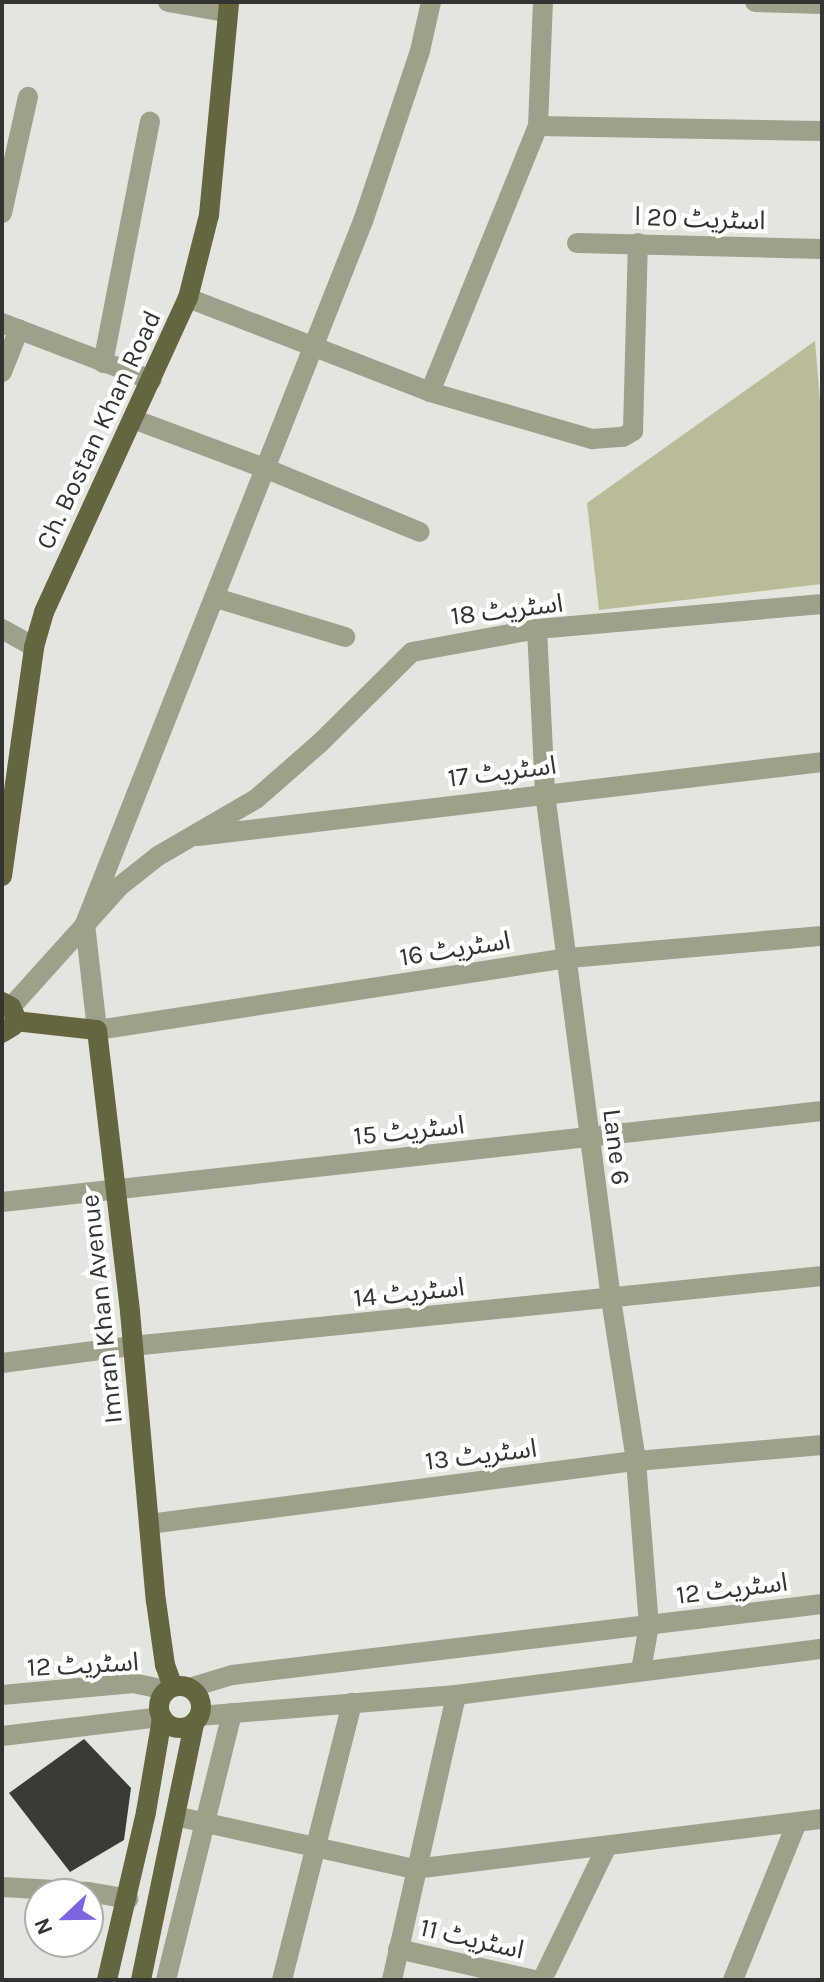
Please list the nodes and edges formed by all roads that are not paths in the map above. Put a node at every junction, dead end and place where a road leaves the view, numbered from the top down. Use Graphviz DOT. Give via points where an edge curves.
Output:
graph roads {
  1 [pos="168,2"];
  2 [pos="431,2"];
  3 [pos="543,2"];
  4 [pos="755,2"];
  5 [pos="822,4"];
  6 [pos="228,7"];
  7 [pos="28,97"];
  8 [pos="150,122"];
  9 [pos="538,126"];
  10 [pos="822,131"];
  11 [pos="2,213"];
  12 [pos="577,243"];
  13 [pos="638,243"];
  14 [pos="822,249"];
  15 [pos="188,298"];
  16 [pos="11,326"];
  17 [pos="314,347"];
  18 [pos="103,363"];
  19 [pos="2,372"];
  20 [pos="151,380"];
  21 [pos="430,392"];
  22 [pos="133,419"];
  23 [pos="267,469"];
  24 [pos="420,532"];
  25 [pos="216,598"];
  26 [pos="822,604"];
  27 [pos="2,629"];
  28 [pos="537,629"];
  29 [pos="345,637"];
  30 [pos="34,647"];
  31 [pos="822,762"];
  32 [pos="545,793"];
  33 [pos="188,838"];
  34 [pos="2,876"];
  35 [pos="85,924"];
  36 [pos="822,936"];
  37 [pos="569,958"];
  38 [pos="8,1016"];
  39 [pos="97,1030"];
  40 [pos="822,1111"];
  41 [pos="588,1137"];
  42 [pos="116,1189"];
  43 [pos="2,1202"];
  44 [pos="822,1276"];
  45 [pos="611,1299"];
  46 [pos="132,1346"];
  47 [pos="2,1363"];
  48 [pos="822,1445"];
  49 [pos="636,1461"];
  50 [pos="149,1524"];
  51 [pos="822,1604"];
  52 [pos="649,1625"];
  53 [pos="822,1649"];
  54 [pos="641,1671"];
  55 [pos="177,1688"];
  56 [pos="2,1694"];
  57 [pos="456,1695"];
  58 [pos="352,1703"];
  59 [pos="232,1713"];
  60 [pos="162,1718"];
  61 [pos="197,1720"];
  62 [pos="2,1736"];
  63 [pos="175,1816"];
  64 [pos="822,1819"];
  65 [pos="797,1822"];
  66 [pos="205,1823"];
  67 [pos="607,1846"];
  68 [pos="316,1847"];
  69 [pos="414,1869"];
  70 [pos="2,1887"];
  71 [pos="128,1899"];
  72 [pos="398,1949"];
  73 [pos="107,1980"];
  74 [pos="141,1980"];
  75 [pos="166,1980"];
  76 [pos="282,1980"];
  77 [pos="392,1980"];
  78 [pos="535,1980"];
  79 [pos="542,1980"];
  80 [pos="733,1980"];
  1 -- 6 [label="street"];
  2 -- 17 [label="street" via="420,51 363,221"];
  3 -- 9 [label="street"];
  4 -- 5 [label="street"];
  6 -- 15 [label="main road, Ch. Bostan Khan Road" via="209,215"];
  7 -- 11 [label="street"];
  8 -- 18 [label="street"];
  9 -- 10 [label="street"];
  9 -- 21 [label="street"];
  12 -- 13 [label="street, اسٹریٹ 20 ا"];
  13 -- 14 [label="street, اسٹریٹ 20 ا"];
  13 -- 21 [label="street" via="633,431 592,439"];
  15 -- 17 [label="street"];
  15 -- 20 [label="main road, Ch. Bostan Khan Road"];
  16 -- 18 [label="street"];
  16 -- 19 [label="street"];
  17 -- 21 [label="street"];
  17 -- 23 [label="street"];
  18 -- 20 [label="street"];
  20 -- 22 [label="main road, Ch. Bostan Khan Road"];
  22 -- 23 [label="street"];
  22 -- 30 [label="main road, Ch. Bostan Khan Road" via="44,612"];
  23 -- 24 [label="street"];
  23 -- 25 [label="street"];
  25 -- 29 [label="street"];
  25 -- 35 [label="street"];
  26 -- 28 [label="street, اسٹریٹ 18"];
  27 -- 30 [label="street"];
  28 -- 32 [label="street, Lane 6"];
  28 -- 33 [label="street, اسٹریٹ 18" via="412,652 256,799"];
  30 -- 34 [label="main road, Ch. Bostan Khan Road"];
  31 -- 32 [label="street, اسٹریٹ 17"];
  32 -- 33 [label="street, اسٹریٹ 17"];
  32 -- 37 [label="street, Lane 6"];
  33 -- 35 [label="street, اسٹریٹ 18" via="120,886"];
  35 -- 38 [label="street, اسٹریٹ 18"];
  35 -- 39 [label="street, Imran Khan Avenue"];
  36 -- 37 [label="street, اسٹریٹ 16"];
  37 -- 39 [label="street, اسٹریٹ 16"];
  37 -- 41 [label="street, Lane 6"];
  38 -- 39 [label="main road"];
  39 -- 42 [label="main road, Imran Khan Avenue"];
  40 -- 41 [label="street, اسٹریٹ 15"];
  41 -- 42 [label="street, اسٹریٹ 15"];
  41 -- 45 [label="street, Lane 6"];
  42 -- 43 [label="street, اسٹریٹ 15"];
  42 -- 46 [label="main road, Imran Khan Avenue"];
  44 -- 45 [label="street, اسٹریٹ 14"];
  45 -- 46 [label="street, اسٹریٹ 14"];
  45 -- 49 [label="street, Lane 6"];
  46 -- 47 [label="street, اسٹریٹ 14"];
  46 -- 50 [label="main road, Imran Khan Avenue"];
  48 -- 49 [label="street, اسٹریٹ 13"];
  49 -- 50 [label="street, اسٹریٹ 13"];
  49 -- 52 [label="street, Lane 6"];
  50 -- 55 [label="main road, Imran Khan Avenue" via="163,1649"];
  51 -- 52 [label="street, اسٹریٹ 12"];
  52 -- 54 [label="street, Lane 6"];
  52 -- 55 [label="street, اسٹریٹ 12" via="232,1675"];
  53 -- 54 [label="street"];
  54 -- 57 [label="street"];
  55 -- 56 [label="street, اسٹریٹ 12" via="133,1683"];
  55 -- 60 [label="main road" via="160,1700"];
  55 -- 61 [label="main road" via="201,1703"];
  57 -- 58 [label="street"];
  57 -- 69 [label="street"];
  58 -- 59 [label="street"];
  58 -- 68 [label="street"];
  59 -- 61 [label="street"];
  59 -- 66 [label="street"];
  60 -- 61 [label="main road" via="177,1728"];
  60 -- 62 [label="street"];
  60 -- 71 [label="main road"];
  61 -- 63 [label="main road"];
  63 -- 66 [label="street"];
  63 -- 74 [label="main road"];
  64 -- 65 [label="street"];
  65 -- 67 [label="street"];
  65 -- 80 [label="street"];
  66 -- 68 [label="street"];
  66 -- 75 [label="street"];
  67 -- 69 [label="street"];
  67 -- 79 [label="street"];
  68 -- 69 [label="street"];
  68 -- 76 [label="street"];
  69 -- 72 [label="street"];
  70 -- 71 [label="street"];
  71 -- 73 [label="main road"];
  72 -- 77 [label="street"];
  72 -- 78 [label="street, اسٹریٹ 11"];
}
